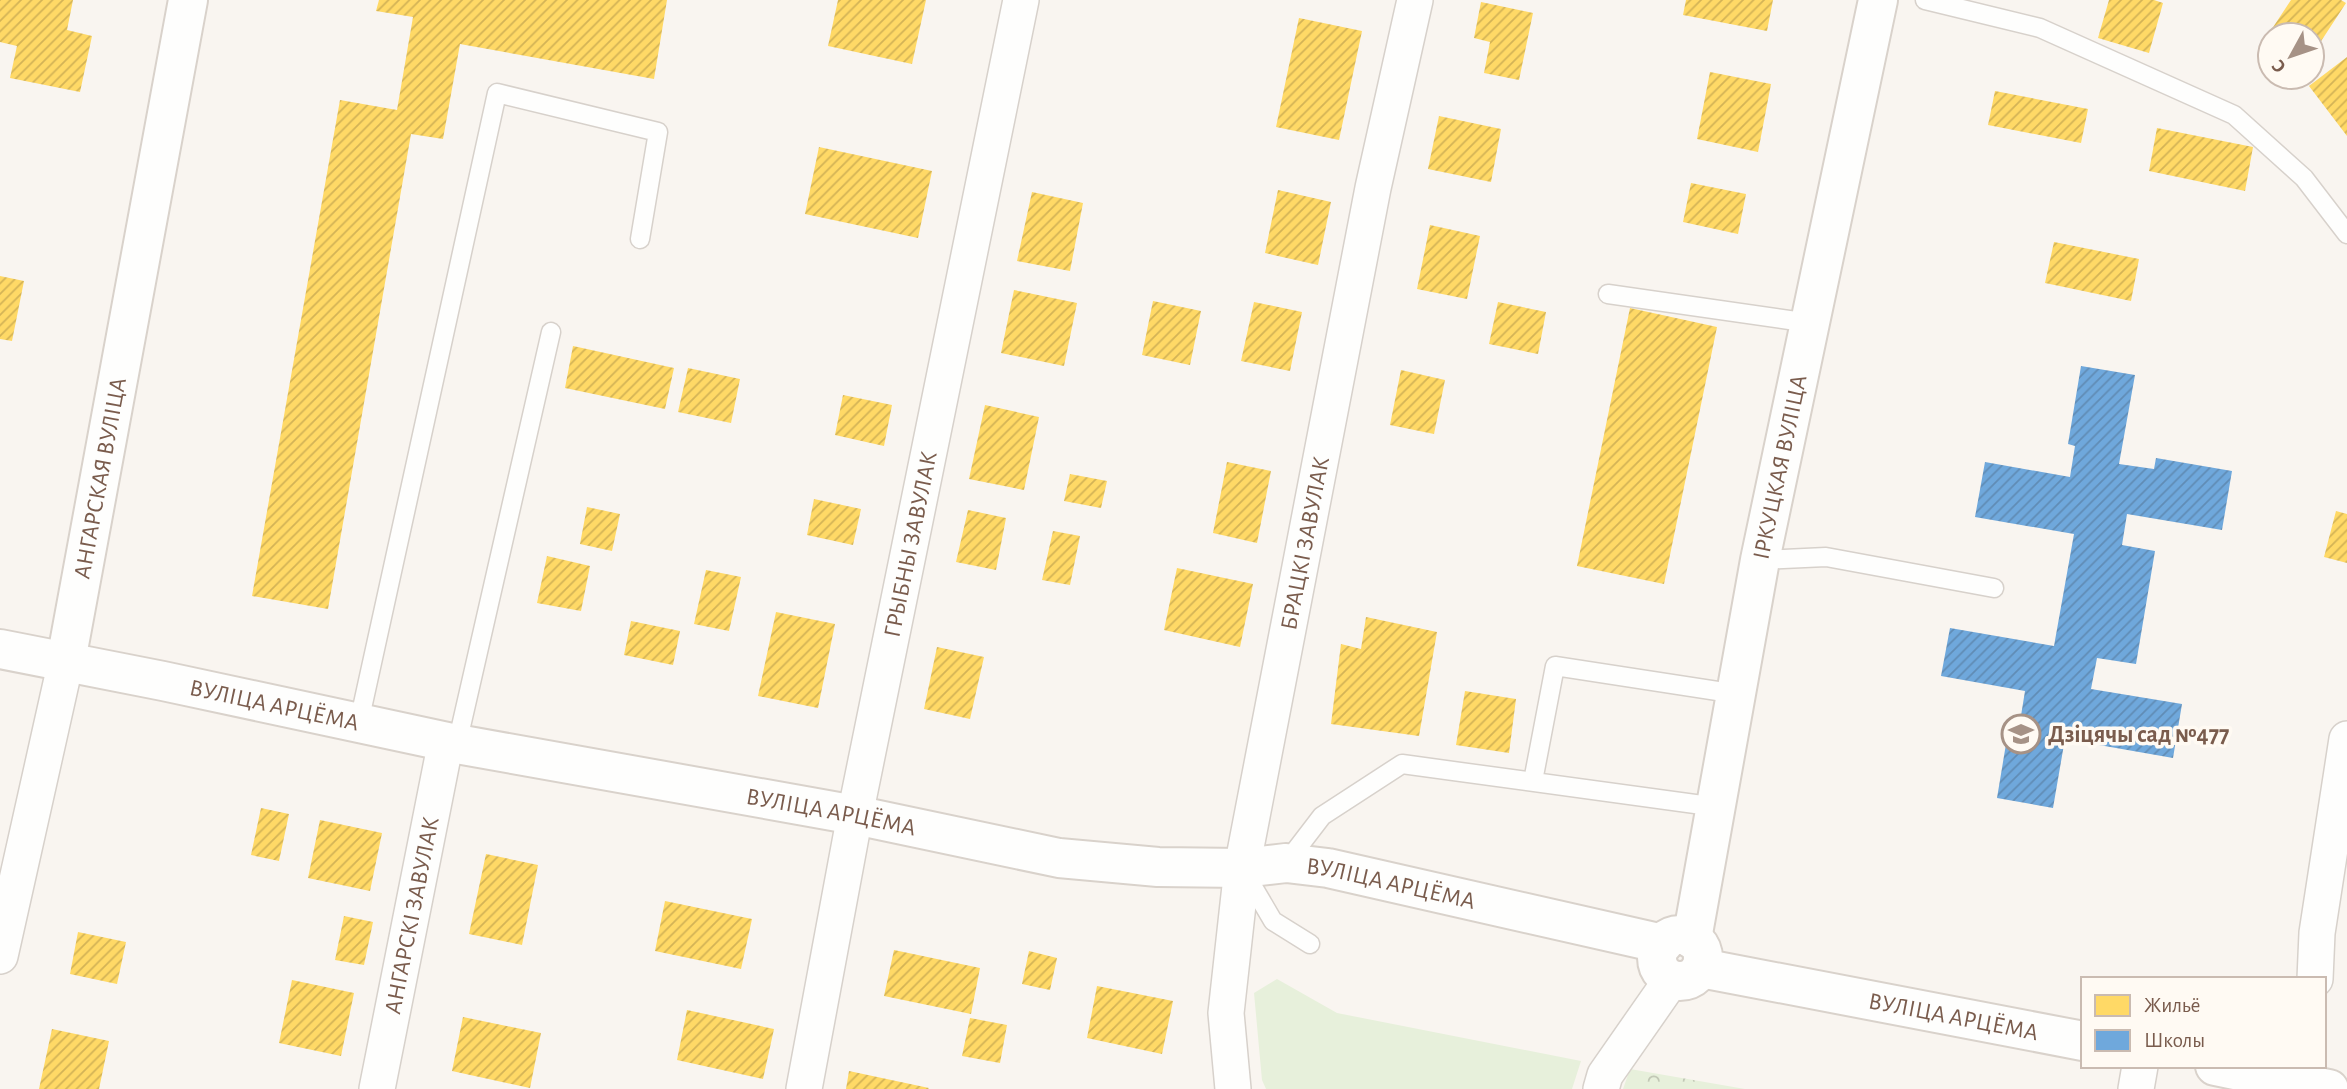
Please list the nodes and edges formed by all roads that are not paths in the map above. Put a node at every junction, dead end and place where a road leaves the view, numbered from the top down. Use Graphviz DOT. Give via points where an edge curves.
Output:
graph roads {
  1 [pos="188,0"];
  2 [pos="1021,0"];
  3 [pos="1415,0"];
  4 [pos="1878,0"];
  5 [pos="1925,0"];
  6 [pos="2347,234"];
  7 [pos="640,239"];
  8 [pos="1608,294"];
  9 [pos="1810,323"];
  10 [pos="551,332"];
  11 [pos="1760,560"];
  12 [pos="1994,588"];
  13 [pos="0,649"];
  14 [pos="66,661"];
  15 [pos="1737,694"];
  16 [pos="359,722"];
  17 [pos="2347,739"];
  18 [pos="452,742"];
  19 [pos="1533,781"];
  20 [pos="1717,807"];
  21 [pos="855,815"];
  22 [pos="1286,863"];
  23 [pos="1242,869"];
  24 [pos="1310,944"];
  25 [pos="0,956"];
  26 [pos="1682,957"];
  27 [pos="2315,977"];
  28 [pos="2081,1041"];
  29 [pos="2140,1068"];
  30 [pos="2230,1068"];
  31 [pos="2324,1081"];
  32 [pos="377,1089"];
  33 [pos="804,1089"];
  34 [pos="1233,1089"];
  35 [pos="1601,1089"];
  36 [pos="2136,1089"];
  1 -- 14 [label="street, АНГАРСКАЯ ВУЛІЦА"];
  2 -- 21 [label="street, ГРЫБНЫ ЗАВУЛАК"];
  3 -- 23 [label="street, БРАЦКІ ЗАВУЛАК" via="1373,188"];
  4 -- 9 [label="street, ІРКУЦКАЯ ВУЛІЦА"];
  5 -- 6 [label="lane" via="2040,28 2234,115 2304,178"];
  7 -- 16 [label="lane" via="658,132 497,93"];
  8 -- 9 [label="lane"];
  9 -- 11 [label="street, ІРКУЦКАЯ ВУЛІЦА"];
  10 -- 18 [label="lane"];
  11 -- 12 [label="lane" via="1826,557"];
  11 -- 15 [label="street, ІРКУЦКАЯ ВУЛІЦА"];
  13 -- 14 [label="street, ВУЛІЦА АРЦЁМА"];
  14 -- 16 [label="street, ВУЛІЦА АРЦЁМА"];
  14 -- 25 [label="street, АНГАРСКАЯ ВУЛІЦА"];
  15 -- 19 [label="lane" via="1555,666"];
  15 -- 20 [label="street, ІРКУЦКАЯ ВУЛІЦА"];
  16 -- 18 [label="street, ВУЛІЦА АРЦЁМА"];
  17 -- 27 [label="street" via="2317,933"];
  18 -- 21 [label="street, ВУЛІЦА АРЦЁМА"];
  18 -- 32 [label="street, АНГАРСКІ ЗАВУЛАК"];
  19 -- 20 [label="lane"];
  19 -- 22 [label="lane" via="1402,764 1322,816"];
  20 -- 26 [label="street, ІРКУЦКАЯ ВУЛІЦА"];
  21 -- 23 [label="street, ВУЛІЦА АРЦЁМА" via="1059,858"];
  21 -- 33 [label="street, ГРЫБНЫ ЗАВУЛАК"];
  22 -- 23 [label="street, ВУЛІЦА АРЦЁМА"];
  22 -- 26 [label="street, ВУЛІЦА АРЦЁМА" via="1328,868"];
  23 -- 24 [label="lane" via="1273,921"];
  23 -- 34 [label="street, БРАЦКІ ЗАВУЛАК" via="1226,1013"];
  26 -- 28 [label="street, ВУЛІЦА АРЦЁМА"];
  26 -- 35 [label="street" via="1605,1075"];
  29 -- 36 [label="street"];
  30 -- 31 [label="street"];
}
